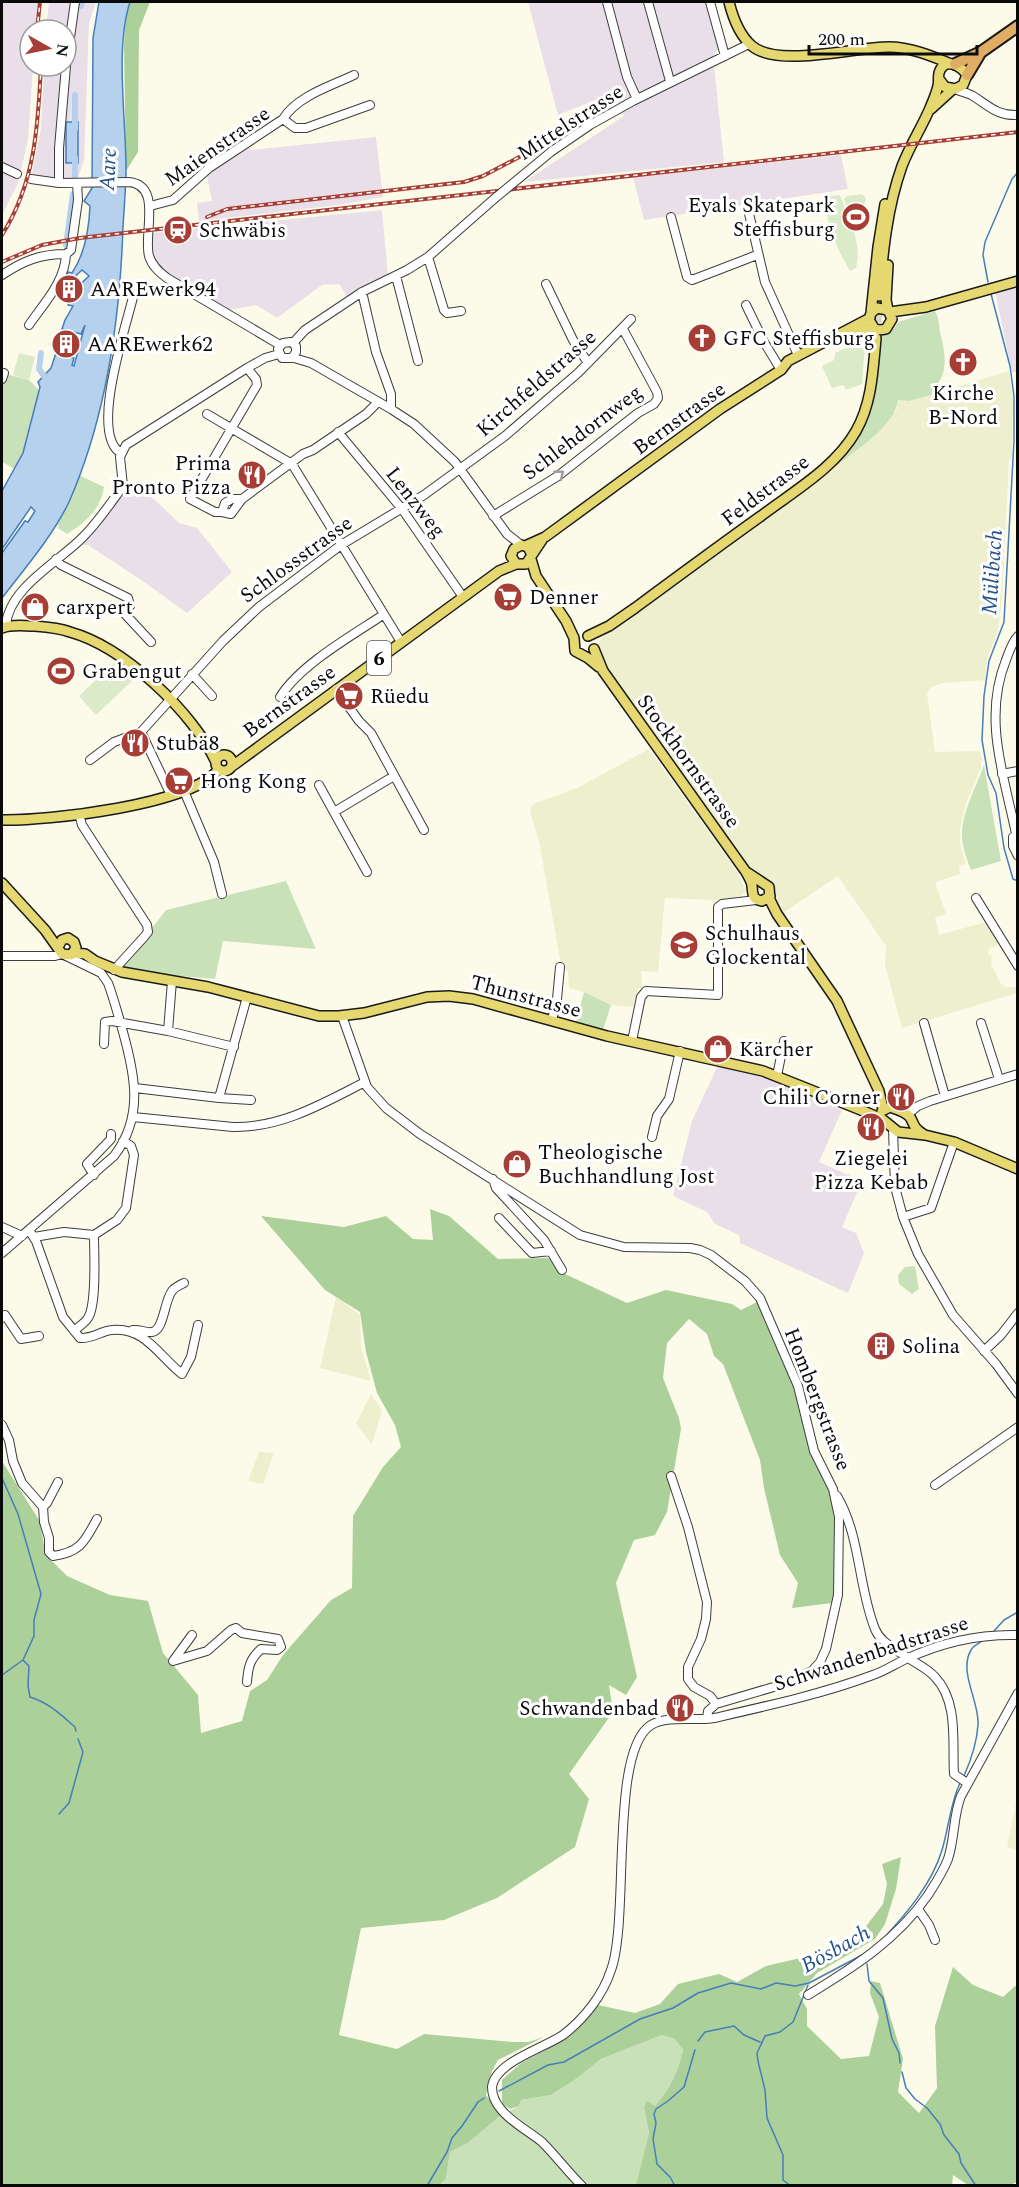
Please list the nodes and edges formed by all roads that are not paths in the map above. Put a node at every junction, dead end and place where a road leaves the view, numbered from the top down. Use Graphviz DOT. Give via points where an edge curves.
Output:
graph roads {
  1 [pos="75,2"];
  2 [pos="607,2"];
  3 [pos="648,2"];
  4 [pos="710,2"];
  5 [pos="729,2"];
  6 [pos="73,18"];
  7 [pos="1017,26"];
  8 [pos="749,44"];
  9 [pos="981,52"];
  10 [pos="924,55"];
  11 [pos="725,56"];
  12 [pos="953,64"];
  13 [pos="354,75"];
  14 [pos="939,77"];
  15 [pos="966,77"];
  16 [pos="65,78"];
  17 [pos="670,81"];
  18 [pos="954,89"];
  19 [pos="972,95"];
  20 [pos="637,99"];
  21 [pos="370,105"];
  22 [pos="929,111"];
  23 [pos="1017,115"];
  24 [pos="283,119"];
  25 [pos="916,134"];
  26 [pos="2,167"];
  27 [pos="17,174"];
  28 [pos="31,179"];
  29 [pos="59,183"];
  30 [pos="74,183"];
  31 [pos="747,205"];
  32 [pos="150,206"];
  33 [pos="671,217"];
  34 [pos="66,254"];
  35 [pos="757,255"];
  36 [pos="428,257"];
  37 [pos="2,275"];
  38 [pos="396,276"];
  39 [pos="1017,281"];
  40 [pos="546,284"];
  41 [pos="362,292"];
  42 [pos="879,296"];
  43 [pos="133,297"];
  44 [pos="746,305"];
  45 [pos="461,311"];
  46 [pos="890,315"];
  47 [pos="870,316"];
  48 [pos="631,319"];
  49 [pos="29,325"];
  50 [pos="623,329"];
  51 [pos="875,333"];
  52 [pos="280,345"];
  53 [pos="295,346"];
  54 [pos="279,354"];
  55 [pos="798,355"];
  56 [pos="292,358"];
  57 [pos="418,361"];
  58 [pos="311,363"];
  59 [pos="588,363"];
  60 [pos="247,368"];
  61 [pos="781,369"];
  62 [pos="378,402"];
  63 [pos="391,409"];
  64 [pos="207,414"];
  65 [pos="232,428"];
  66 [pos="338,432"];
  67 [pos="121,453"];
  68 [pos="292,464"];
  69 [pos="461,470"];
  70 [pos="402,509"];
  71 [pos="493,516"];
  72 [pos="507,534"];
  73 [pos="545,537"];
  74 [pos="341,545"];
  75 [pos="523,545"];
  76 [pos="531,557"];
  77 [pos="56,559"];
  78 [pos="515,559"];
  79 [pos="536,576"];
  80 [pos="463,597"];
  81 [pos="383,615"];
  82 [pos="566,621"];
  83 [pos="609,626"];
  84 [pos="4,627"];
  85 [pos="585,635"];
  86 [pos="1016,636"];
  87 [pos="574,641"];
  88 [pos="151,642"];
  89 [pos="401,642"];
  90 [pos="594,647"];
  91 [pos="584,656"];
  92 [pos="603,671"];
  93 [pos="192,674"];
  94 [pos="336,689"];
  95 [pos="212,696"];
  96 [pos="280,697"];
  97 [pos="171,699"];
  98 [pos="141,732"];
  99 [pos="90,760"];
  100 [pos="223,762"];
  101 [pos="1017,771"];
  102 [pos="1002,774"];
  103 [pos="394,776"];
  104 [pos="319,785"];
  105 [pos="184,790"];
  106 [pos="171,795"];
  107 [pos="334,812"];
  108 [pos="79,814"];
  109 [pos="2,820"];
  110 [pos="424,830"];
  111 [pos="1015,833"];
  112 [pos="1017,844"];
  113 [pos="1017,856"];
  114 [pos="366,872"];
  115 [pos="2,883"];
  116 [pos="759,893"];
  117 [pos="222,894"];
  118 [pos="976,897"];
  119 [pos="69,949"];
  120 [pos="2,956"];
  121 [pos="1017,966"];
  122 [pos="560,967"];
  123 [pos="110,968"];
  124 [pos="172,981"];
  125 [pos="247,998"];
  126 [pos="342,1016"];
  127 [pos="552,1020"];
  128 [pos="120,1023"];
  129 [pos="924,1023"];
  130 [pos="981,1023"];
  131 [pos="168,1031"];
  132 [pos="632,1041"];
  133 [pos="784,1041"];
  134 [pos="104,1044"];
  135 [pos="234,1047"];
  136 [pos="680,1051"];
  137 [pos="1017,1074"];
  138 [pos="777,1076"];
  139 [pos="999,1079"];
  140 [pos="365,1082"];
  141 [pos="135,1088"];
  142 [pos="945,1096"];
  143 [pos="219,1098"];
  144 [pos="251,1100"];
  145 [pos="885,1112"];
  146 [pos="134,1117"];
  147 [pos="904,1127"];
  148 [pos="111,1134"];
  149 [pos="652,1137"];
  150 [pos="123,1141"];
  151 [pos="954,1142"];
  152 [pos="1017,1169"];
  153 [pos="94,1174"];
  154 [pos="493,1179"];
  155 [pos="903,1217"];
  156 [pos="499,1218"];
  157 [pos="2,1227"];
  158 [pos="28,1234"];
  159 [pos="94,1235"];
  160 [pos="551,1251"];
  161 [pos="2,1253"];
  162 [pos="562,1270"];
  163 [pos="184,1283"];
  164 [pos="1017,1313"];
  165 [pos="2,1318"];
  166 [pos="198,1325"];
  167 [pos="74,1331"];
  168 [pos="132,1331"];
  169 [pos="39,1336"];
  170 [pos="984,1351"];
  171 [pos="1017,1394"];
  172 [pos="2,1425"];
  173 [pos="1017,1427"];
  174 [pos="671,1476"];
  175 [pos="58,1482"];
  176 [pos="936,1485"];
  177 [pos="833,1489"];
  178 [pos="43,1507"];
  179 [pos="97,1519"];
  180 [pos="192,1635"];
  181 [pos="1017,1635"];
  182 [pos="908,1658"];
  183 [pos="247,1682"];
  184 [pos="1017,1693"];
  185 [pos="716,1704"];
  186 [pos="707,1719"];
  187 [pos="963,1781"];
  188 [pos="918,1909"];
  189 [pos="935,1940"];
  190 [pos="808,1995"];
  191 [pos="582,2186"];
  1 -- 6 [label="street"];
  2 -- 20 [label="street" via="627,77"];
  3 -- 17 [label="street"];
  4 -- 11 [label="street"];
  5 -- 8 [label="main road" via="735,22"];
  7 -- 9 [label="highway"];
  8 -- 10 [label="main road" via="760,52 777,56 890,47"];
  8 -- 11 [label="street, Mittelstrasse"];
  9 -- 12 [label="highway"];
  9 -- 15 [label="highway"];
  10 -- 12 [label="main road"];
  10 -- 14 [label="main road" via="936,67"];
  11 -- 17 [label="street, Mittelstrasse"];
  12 -- 14 [label="main road" via="943,67"];
  12 -- 15 [label="main road" via="960,66"];
  13 -- 24 [label="street" via="300,101"];
  14 -- 18 [label="main road" via="945,87"];
  14 -- 22 [label="main road"];
  15 -- 18 [label="main road" via="961,87"];
  15 -- 19 [label="street"];
  16 -- 29 [label="street"];
  17 -- 20 [label="street, Mittelstrasse"];
  18 -- 19 [label="street"];
  18 -- 22 [label="main road"];
  19 -- 23 [label="street" via="994,111"];
  20 -- 36 [label="street, Mittelstrasse, bridge" via="552,151"];
  21 -- 24 [label="street, Maienstrasse" via="306,128 295,128"];
  22 -- 25 [label="main road"];
  24 -- 32 [label="street, Maienstrasse" via="209,168 172,200"];
  25 -- 42 [label="main road" via="891,207"];
  25 -- 46 [label="main road" via="893,225 886,294"];
  25 -- 47 [label="main road" via="898,162 886,198"];
  26 -- 27 [label="street"];
  28 -- 29 [label="street"];
  29 -- 30 [label="street"];
  30 -- 32 [label="street" via="128,182 141,186"];
  30 -- 34 [label="street" via="78,201 71,252"];
  31 -- 35 [label="street"];
  32 -- 52 [label="street" via="147,244 155,268"];
  33 -- 35 [label="street" via="687,277 692,280"];
  34 -- 37 [label="street" via="38,256"];
  34 -- 49 [label="street" via="58,284"];
  35 -- 55 [label="street" via="766,286"];
  36 -- 38 [label="street, Mittelstrasse"];
  36 -- 45 [label="street" via="444,310"];
  38 -- 41 [label="street, Mittelstrasse"];
  38 -- 57 [label="street"];
  39 -- 46 [label="main road"];
  40 -- 59 [label="street"];
  41 -- 53 [label="street, Mittelstrasse" via="305,330"];
  41 -- 63 [label="street" via="391,394"];
  43 -- 67 [label="street" via="108,405 110,441"];
  44 -- 61 [label="street"];
  46 -- 47 [label="main road, Bernstrasse" via="878,309"];
  46 -- 51 [label="main road" via="884,330"];
  47 -- 51 [label="main road"];
  47 -- 55 [label="main road, Bernstrasse"];
  48 -- 50 [label="street, Kirchfeldstrasse"];
  50 -- 59 [label="street, Kirchfeldstrasse"];
  71 -- 50 [label="street, Schlehdornweg, one-way" via="558,476 654,404 657,392"];
  51 -- 61 [label="main road" via="865,329 854,333"];
  51 -- 83 [label="main road, Feldstrasse" via="866,408 856,432 835,459"];
  52 -- 53 [label="street" via="286,342"];
  52 -- 54 [label="street"];
  53 -- 56 [label="street"];
  53 -- 58 [label="street"];
  54 -- 56 [label="street" via="285,359"];
  54 -- 60 [label="street"];
  55 -- 61 [label="main road, Bernstrasse"];
  56 -- 58 [label="street"];
  58 -- 62 [label="street"];
  59 -- 69 [label="street, Kirchfeldstrasse"];
  60 -- 65 [label="street" via="257,383"];
  60 -- 67 [label="street" via="134,439"];
  61 -- 73 [label="main road, Bernstrasse"];
  62 -- 63 [label="street"];
  62 -- 66 [label="street"];
  63 -- 69 [label="street" via="429,436"];
  64 -- 65 [label="street"];
  65 -- 68 [label="street"];
  65 -- 68 [label="street" via="190,499 222,512 225,503 242,499"];
  66 -- 68 [label="street"];
  66 -- 70 [label="street, Lenzweg"];
  67 -- 77 [label="street" via="124,483 85,536"];
  68 -- 74 [label="street"];
  69 -- 70 [label="street, Schlossstrasse"];
  69 -- 71 [label="street"];
  70 -- 74 [label="street, Schlossstrasse"];
  70 -- 80 [label="street, Lenzweg"];
  71 -- 72 [label="street"];
  72 -- 75 [label="street"];
  72 -- 78 [label="street"];
  73 -- 75 [label="main road, Bernstrasse"];
  73 -- 76 [label="main road, Bernstrasse"];
  74 -- 81 [label="street"];
  74 -- 93 [label="street, Schlossstrasse" via="247,617"];
  75 -- 76 [label="main road" via="530,549"];
  75 -- 78 [label="main road, Bernstrasse"];
  76 -- 78 [label="main road, Bernstrasse" via="528,563"];
  76 -- 79 [label="main road"];
  77 -- 84 [label="street" via="11,608"];
  77 -- 88 [label="street" via="128,598 129,606 123,613"];
  78 -- 79 [label="main road"];
  78 -- 80 [label="main road, Bernstrasse / 6"];
  79 -- 82 [label="main road"];
  80 -- 89 [label="main road, Bernstrasse / 6"];
  81 -- 89 [label="street"];
  81 -- 96 [label="street" via="296,678"];
  82 -- 85 [label="main road"];
  82 -- 87 [label="main road"];
  83 -- 85 [label="main road, Feldstrasse"];
  83 -- 90 [label="main road, Feldstrasse"];
  84 -- 97 [label="main road" via="49,628 88,638 132,666"];
  85 -- 87 [label="main road"];
  85 -- 90 [label="main road"];
  86 -- 102 [label="street" via="1000,674 995,710"];
  87 -- 91 [label="main road" via="575,651"];
  89 -- 94 [label="main road, Bernstrasse / 6"];
  90 -- 91 [label="main road"];
  90 -- 92 [label="main road, Stockhornstrasse"];
  91 -- 92 [label="main road, Stockhornstrasse"];
  92 -- 116 [label="main road, Stockhornstrasse"];
  93 -- 95 [label="street"];
  93 -- 97 [label="street, Schlossstrasse"];
  94 -- 100 [label="main road, Bernstrasse / 6" via="247,755"];
  94 -- 103 [label="street" via="371,733"];
  97 -- 98 [label="street, Schlossstrasse"];
  97 -- 100 [label="main road"];
  98 -- 99 [label="street" via="114,742"];
  98 -- 106 [label="street"];
  100 -- 105 [label="main road, Bernstrasse" via="209,780"];
  101 -- 102 [label="street"];
  102 -- 111 [label="street"];
  103 -- 107 [label="street"];
  103 -- 110 [label="street"];
  104 -- 107 [label="street"];
  105 -- 106 [label="main road, Bernstrasse"];
  105 -- 117 [label="street" via="214,862"];
  106 -- 108 [label="main road, Bernstrasse"];
  107 -- 114 [label="street"];
  108 -- 109 [label="main road, Bernstrasse"];
  108 -- 123 [label="street" via="82,825 147,925 144,937"];
  111 -- 112 [label="street"];
  111 -- 113 [label="street" via="1013,846"];
  115 -- 119 [label="main road, Thunstrasse" via="45,930"];
  116 -- 132 [label="street" via="737,903 720,904 717,909 718,995 646,991 641,997"];
  116 -- 145 [label="main road, Stockhornstrasse" via="833,993"];
  118 -- 121 [label="street"];
  119 -- 120 [label="street" via="55,956"];
  119 -- 123 [label="main road, Thunstrasse" via="90,951"];
  119 -- 128 [label="street" via="107,980"];
  122 -- 127 [label="street"];
  123 -- 124 [label="main road, Thunstrasse"];
  124 -- 125 [label="main road, Thunstrasse"];
  124 -- 131 [label="street"];
  125 -- 126 [label="main road, Thunstrasse" via="307,1014"];
  125 -- 135 [label="street"];
  126 -- 127 [label="main road, Thunstrasse" via="449,996"];
  126 -- 140 [label="street, Hombergstrasse"];
  127 -- 132 [label="main road, Thunstrasse"];
  128 -- 131 [label="street"];
  128 -- 134 [label="street" via="105,1022"];
  128 -- 141 [label="street"];
  129 -- 142 [label="street"];
  130 -- 139 [label="street"];
  131 -- 135 [label="street"];
  132 -- 136 [label="main road, Thunstrasse"];
  133 -- 138 [label="street"];
  135 -- 143 [label="street"];
  136 -- 138 [label="main road, Thunstrasse"];
  136 -- 149 [label="street" via="669,1099 657,1116"];
  137 -- 139 [label="street"];
  138 -- 145 [label="main road, Thunstrasse" via="861,1110"];
  139 -- 142 [label="street"];
  140 -- 146 [label="street" via="293,1116 250,1126"];
  140 -- 154 [label="street, Hombergstrasse" via="378,1100 407,1125"];
  141 -- 143 [label="street"];
  141 -- 146 [label="street"];
  142 -- 147 [label="street" via="918,1106"];
  143 -- 144 [label="street"];
  145 -- 147 [label="main road"];
  145 -- 147 [label="main road"];
  146 -- 150 [label="street"];
  147 -- 151 [label="main road"];
  147 -- 155 [label="street" via="894,1150 893,1175"];
  148 -- 153 [label="street" via="111,1139 87,1164"];
  150 -- 153 [label="street" via="114,1156"];
  150 -- 159 [label="street" via="131,1146 134,1155 126,1208 117,1220"];
  151 -- 152 [label="main road"];
  151 -- 155 [label="street" via="931,1208"];
  153 -- 158 [label="street"];
  154 -- 160 [label="street"];
  154 -- 177 [label="street, Hombergstrasse" via="585,1237 624,1247 700,1250 745,1281 760,1298 798,1386 814,1451"];
  155 -- 170 [label="street" via="944,1302"];
  156 -- 160 [label="street" via="532,1253"];
  157 -- 158 [label="street"];
  158 -- 159 [label="street"];
  158 -- 161 [label="street"];
  158 -- 167 [label="street" via="63,1317"];
  159 -- 167 [label="street" via="91,1308 88,1318"];
  160 -- 162 [label="street"];
  163 -- 168 [label="street" via="171,1291 158,1330"];
  164 -- 170 [label="street"];
  165 -- 169 [label="street" via="5,1315 21,1339"];
  166 -- 168 [label="street" via="191,1357 182,1374 146,1339"];
  167 -- 168 [label="street" via="80,1338 112,1330"];
  170 -- 171 [label="street"];
  172 -- 178 [label="street" via="22,1483"];
  173 -- 176 [label="street"];
  174 -- 185 [label="street" via="707,1602 706,1619 688,1667 688,1679"];
  175 -- 178 [label="street"];
  177 -- 182 [label="street" via="844,1508 874,1628 880,1638"];
  177 -- 185 [label="street, Hombergstrasse" via="839,1517 838,1595 820,1662 801,1677"];
  178 -- 179 [label="street" via="49,1552 53,1556 82,1545"];
  180 -- 183 [label="street" via="173,1661 207,1651 237,1628 242,1633 278,1639 281,1647 277,1650 261,1649 255,1654 249,1663"];
  181 -- 182 [label="street, Schwandenbadstrasse" via="962,1639"];
  182 -- 186 [label="street, Schwandenbadstrasse" via="828,1690"];
  182 -- 187 [label="street" via="933,1674 944,1690 954,1727 954,1772"];
  184 -- 187 [label="street"];
  185 -- 186 [label="street" via="708,1711"];
  186 -- 191 [label="street, Schwandenbadstrasse" via="662,1720 649,1726 637,1740 627,1788 619,1935 611,1971 600,1994 569,2030 505,2067 493,2082 492,2094 499,2108 544,2144"];
  187 -- 188 [label="street" via="945,1867"];
  188 -- 189 [label="street"];
  188 -- 190 [label="street" via="880,1948"];
}
